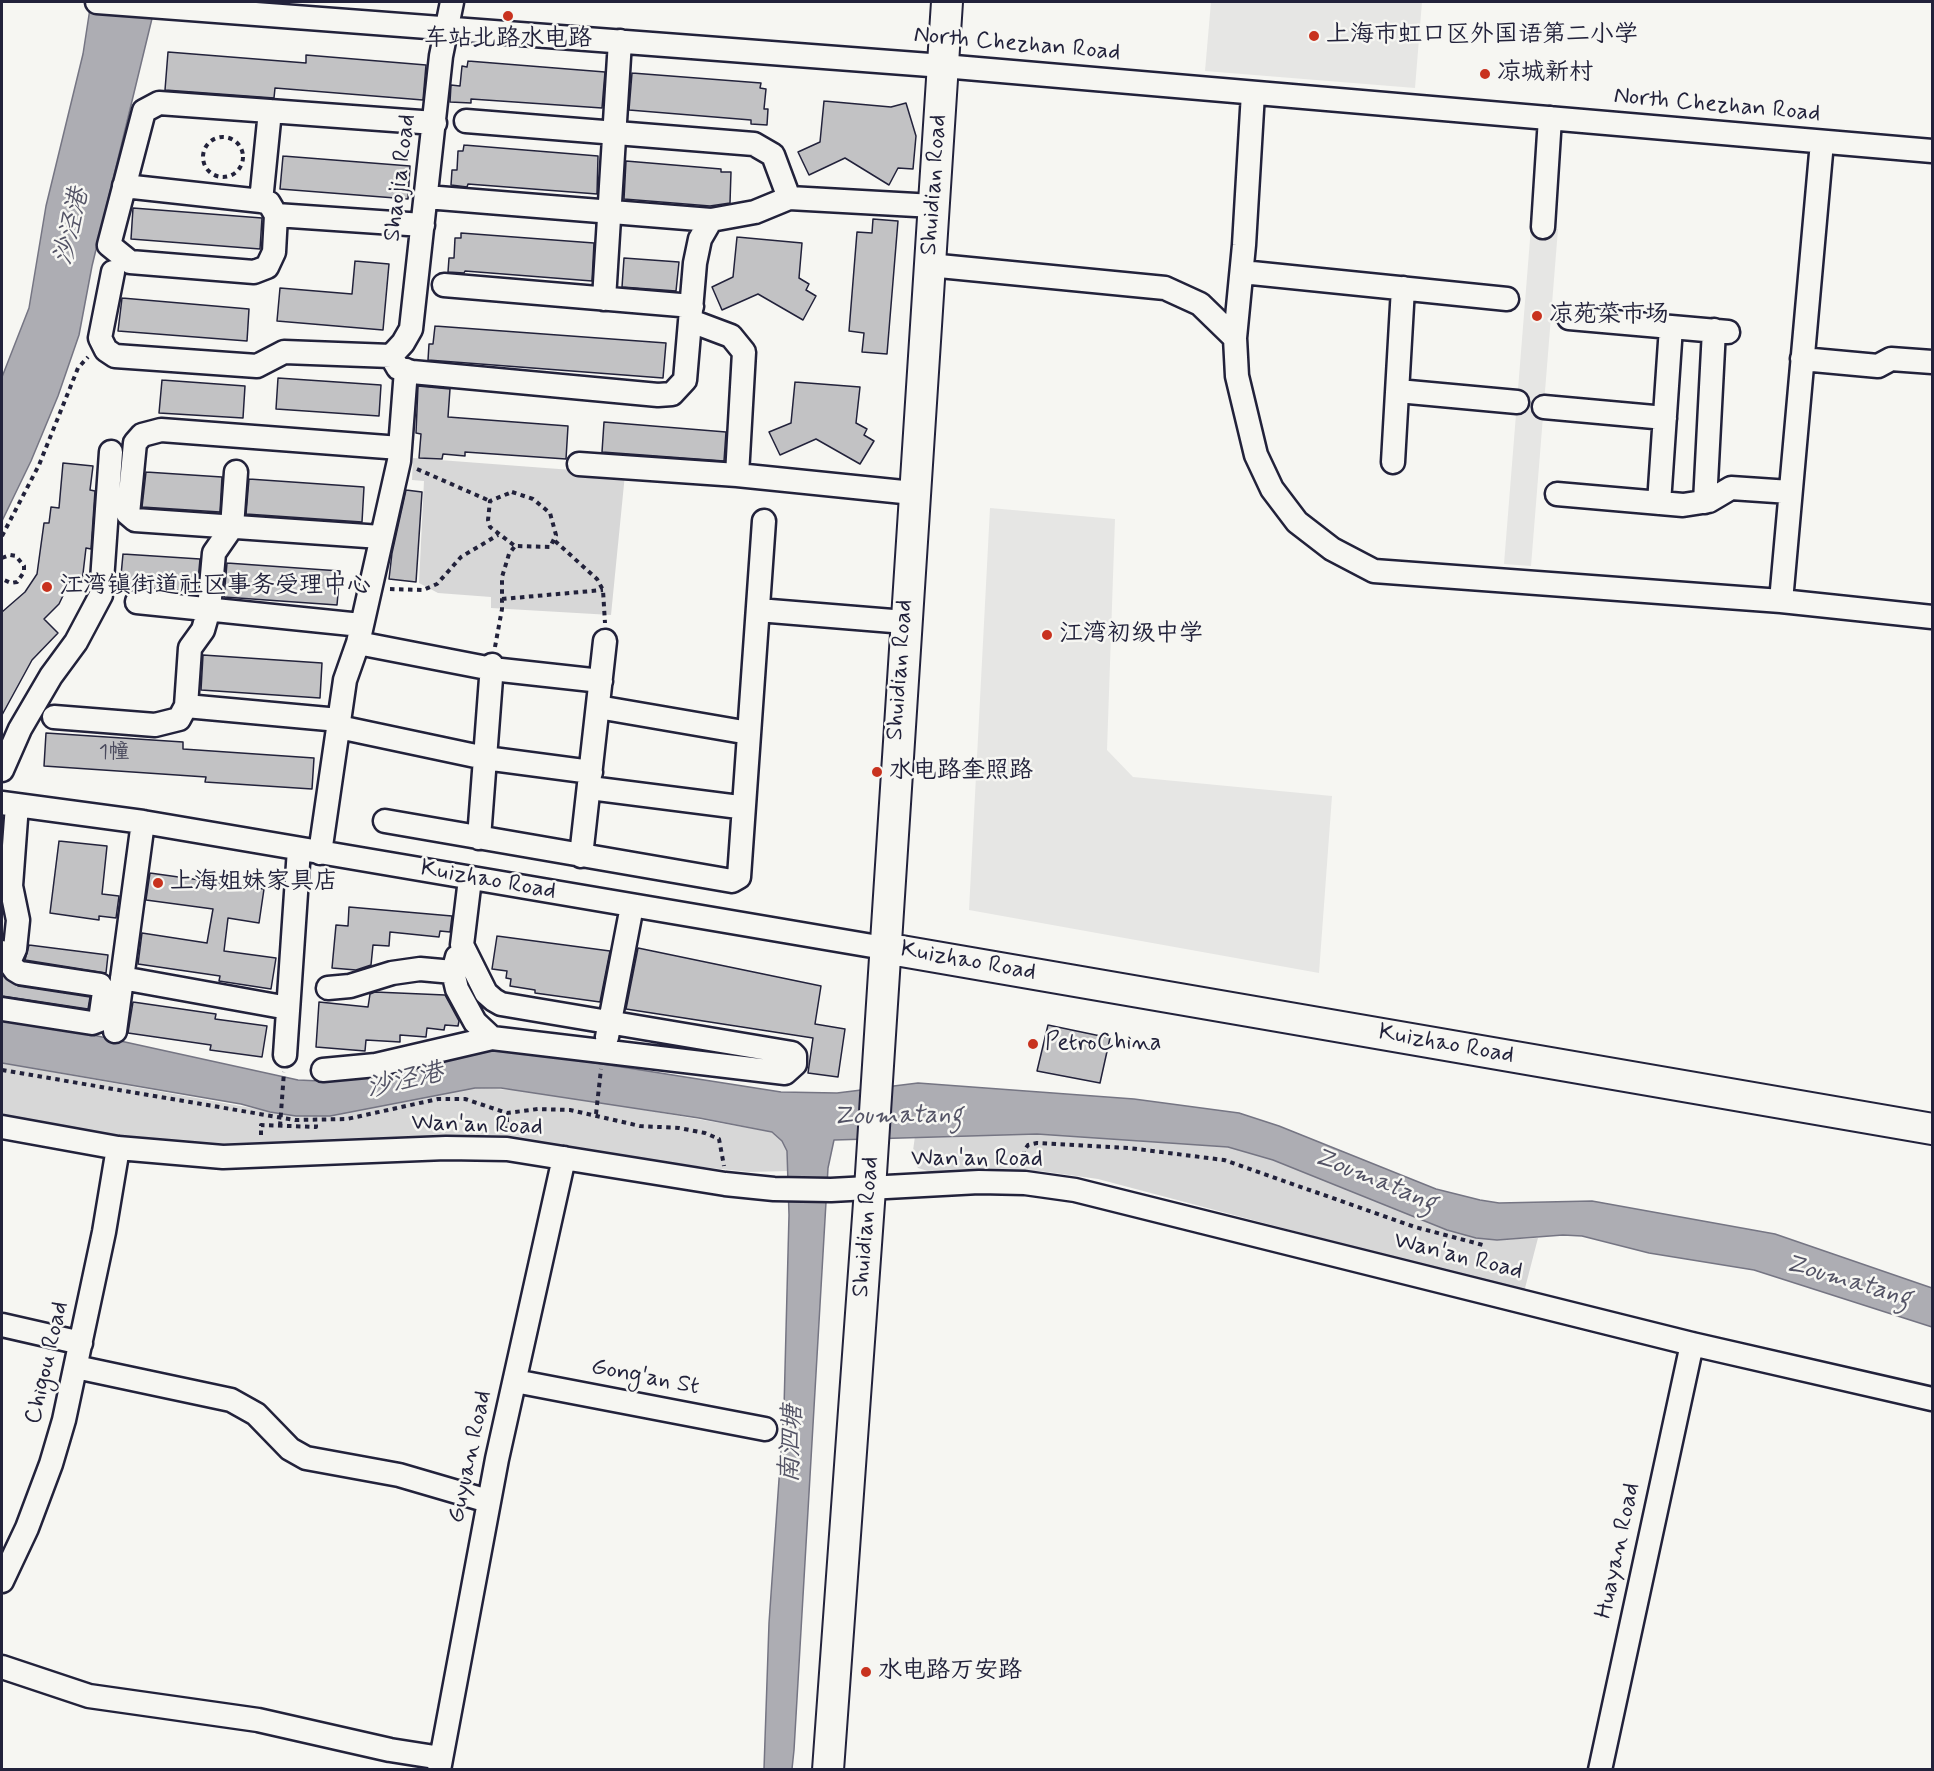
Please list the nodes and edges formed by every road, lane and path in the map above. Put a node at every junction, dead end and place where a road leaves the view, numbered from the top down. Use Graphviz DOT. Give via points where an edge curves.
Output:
graph roads {
  1 [pos="97,2"];
  2 [pos="452,2"];
  3 [pos="947,2"];
  4 [pos="445,27"];
  5 [pos="620,41"];
  6 [pos="943,66"];
  7 [pos="1252,93"];
  8 [pos="270,111"];
  9 [pos="1550,118"];
  10 [pos="466,121"];
  11 [pos="435,123"];
  12 [pos="614,133"];
  13 [pos="1822,142"];
  14 [pos="1932,152"];
  15 [pos="224,177"];
  16 [pos="124,186"];
  17 [pos="426,197"];
  18 [pos="789,198"];
  19 [pos="934,206"];
  20 [pos="269,208"];
  21 [pos="609,212"];
  22 [pos="711,220"];
  23 [pos="423,225"];
  24 [pos="1543,227"];
  25 [pos="929,265"];
  26 [pos="113,272"];
  27 [pos="1242,272"];
  28 [pos="444,285"];
  29 [pos="1403,288"];
  30 [pos="604,299"];
  31 [pos="1507,299"];
  32 [pos="691,313"];
  33 [pos="1569,318"];
  34 [pos="1671,327"];
  35 [pos="1235,338"];
  36 [pos="102,341"];
  37 [pos="1802,359"];
  38 [pos="1932,362"];
  39 [pos="398,363"];
  40 [pos="1398,391"];
  41 [pos="1517,402"];
  42 [pos="1544,407"];
  43 [pos="1665,418"];
  44 [pos="111,452"];
  45 [pos="399,455"];
  46 [pos="1393,462"];
  47 [pos="579,464"];
  48 [pos="236,472"];
  49 [pos="737,475"];
  50 [pos="1791,492"];
  51 [pos="913,493"];
  52 [pos="1557,495"];
  53 [pos="490,501"];
  54 [pos="1705,502"];
  55 [pos="1659,503"];
  56 [pos="764,521"];
  57 [pos="232,527"];
  58 [pos="498,535"];
  59 [pos="2,536"];
  60 [pos="381,537"];
  61 [pos="555,542"];
  62 [pos="515,546"];
  63 [pos="2,558"];
  64 [pos="2,579"];
  65 [pos="369,588"];
  66 [pos="603,590"];
  67 [pos="502,599"];
  68 [pos="1781,601"];
  69 [pos="137,602"];
  70 [pos="758,602"];
  71 [pos="208,609"];
  72 [pos="1932,617"];
  73 [pos="905,622"];
  74 [pos="360,634"];
  75 [pos="605,641"];
  76 [pos="492,667"];
  77 [pos="601,681"];
  78 [pos="186,706"];
  79 [pos="598,707"];
  80 [pos="54,717"];
  81 [pos="339,724"];
  82 [pos="749,733"];
  83 [pos="485,758"];
  84 [pos="2,770"];
  85 [pos="590,780"];
  86 [pos="9,804"];
  87 [pos="744,804"];
  88 [pos="385,821"];
  89 [pos="143,822"];
  90 [pos="479,838"];
  91 [pos="310,851"];
  92 [pos="581,856"];
  93 [pos="470,879"];
  94 [pos="632,906"];
  95 [pos="462,945"];
  96 [pos="884,948"];
  97 [pos="5,958"];
  98 [pos="453,972"];
  99 [pos="122,978"];
  100 [pos="328,988"];
  101 [pos="288,1008"];
  102 [pos="2,1009"];
  103 [pos="610,1021"];
  104 [pos="115,1031"];
  105 [pos="492,1038"];
  106 [pos="724,1041"];
  107 [pos="603,1057"];
  108 [pos="284,1064"];
  109 [pos="722,1066"];
  110 [pos="2,1070"];
  111 [pos="323,1070"];
  112 [pos="596,1114"];
  113 [pos="316,1120"];
  114 [pos="261,1125"];
  115 [pos="280,1126"];
  116 [pos="2,1127"];
  117 [pos="1932,1129"];
  118 [pos="118,1148"];
  119 [pos="564,1158"];
  120 [pos="1024,1183"];
  121 [pos="725,1184"];
  122 [pos="870,1189"];
  123 [pos="1483,1245"];
  124 [pos="2,1325"];
  125 [pos="81,1343"];
  126 [pos="1692,1344"];
  127 [pos="76,1367"];
  128 [pos="515,1381"];
  129 [pos="1932,1399"];
  130 [pos="765,1429"];
  131 [pos="488,1501"];
  132 [pos="2,1581"];
  133 [pos="2,1667"];
  134 [pos="440,1764"];
  135 [pos="828,1770"];
  136 [pos="1600,1770"];
  1 -- 4 [label="street, North Chezhan Road"];
  2 -- 4 [label="street, Shaojia Road"];
  3 -- 6 [label="main road, Shuidian Road"];
  4 -- 5 [label="street, North Chezhan Road"];
  4 -- 11 [label="street, Shaojia Road"];
  5 -- 6 [label="street, North Chezhan Road"];
  5 -- 12 [label="street"];
  6 -- 7 [label="street, North Chezhan Road"];
  6 -- 19 [label="main road, Shuidian Road"];
  7 -- 9 [label="street, North Chezhan Road"];
  7 -- 27 [label="street"];
  8 -- 11 [label="street"];
  8 -- 16 [label="street" via="159,103 144,111"];
  8 -- 20 [label="street"];
  9 -- 13 [label="street, North Chezhan Road"];
  9 -- 24 [label="street"];
  10 -- 12 [label="street"];
  11 -- 17 [label="street, Shaojia Road"];
  12 -- 18 [label="street" via="754,144 773,155"];
  12 -- 21 [label="street"];
  13 -- 14 [label="street, North Chezhan Road"];
  13 -- 37 [label="street"];
  15 -- 15 [label="path" via="234,174 243,158 241,148 226,137 210,142 203,156 208,171"];
  16 -- 20 [label="street"];
  16 -- 20 [label="street" via="109,245 130,262 254,272 267,267 274,252"];
  17 -- 21 [label="street"];
  17 -- 23 [label="street, Shaojia Road"];
  18 -- 19 [label="street"];
  18 -- 22 [label="street" via="755,212"];
  19 -- 25 [label="main road, Shuidian Road"];
  20 -- 23 [label="street"];
  21 -- 22 [label="street"];
  21 -- 30 [label="street"];
  22 -- 32 [label="street" via="700,239"];
  23 -- 39 [label="street, Shaojia Road" via="411,329"];
  25 -- 35 [label="street" via="1165,288 1200,304"];
  25 -- 51 [label="main road, Shuidian Road"];
  26 -- 36 [label="street"];
  27 -- 29 [label="street"];
  27 -- 35 [label="street"];
  28 -- 30 [label="street"];
  29 -- 31 [label="street"];
  29 -- 40 [label="street"];
  30 -- 32 [label="street"];
  32 -- 39 [label="street" via="685,380 672,394"];
  32 -- 49 [label="street" via="731,336 744,352"];
  33 -- 34 [label="street"];
  34 -- 43 [label="street"];
  34 -- 54 [label="street" via="1722,331"];
  35 -- 68 [label="street" via="1237,376 1256,455 1272,489 1298,522 1332,549 1374,571 1518,574"];
  36 -- 39 [label="street" via="115,356 257,366 284,352"];
  36 -- 59 [label="path" via="78,368 39,465"];
  37 -- 38 [label="street" via="1878,366 1891,359"];
  37 -- 50 [label="street"];
  39 -- 45 [label="street"];
  40 -- 41 [label="street"];
  40 -- 46 [label="street"];
  42 -- 43 [label="street"];
  43 -- 55 [label="street"];
  44 -- 84 [label="street" via="100,595 76,642 20,729"];
  45 -- 53 [label="path"];
  45 -- 57 [label="street" via="161,430 142,435 135,443 128,514 135,520"];
  45 -- 60 [label="street"];
  47 -- 49 [label="street"];
  48 -- 57 [label="street"];
  49 -- 51 [label="street"];
  50 -- 54 [label="street" via="1731,488"];
  50 -- 68 [label="street"];
  51 -- 73 [label="main road, Shuidian Road"];
  52 -- 55 [label="street"];
  53 -- 58 [label="path" via="488,520"];
  53 -- 61 [label="path" via="512,492 533,499 550,513"];
  54 -- 55 [label="street"];
  56 -- 70 [label="street"];
  57 -- 60 [label="street"];
  57 -- 71 [label="street" via="214,553"];
  58 -- 62 [label="path"];
  58 -- 65 [label="path" via="461,557 437,584 423,590"];
  60 -- 65 [label="street"];
  61 -- 62 [label="path" via="538,549"];
  61 -- 66 [label="path" via="586,567"];
  62 -- 67 [label="path" via="504,567"];
  63 -- 64 [label="path" via="16,556 24,572 17,582"];
  65 -- 74 [label="street"];
  66 -- 67 [label="path"];
  66 -- 75 [label="path"];
  67 -- 76 [label="path"];
  68 -- 72 [label="street"];
  69 -- 71 [label="street"];
  70 -- 73 [label="street" via="847,603 863,619"];
  70 -- 82 [label="street"];
  71 -- 74 [label="street"];
  71 -- 78 [label="street" via="203,630 190,648"];
  73 -- 96 [label="main road, Shuidian Road"];
  74 -- 76 [label="street"];
  74 -- 81 [label="street" via="345,680"];
  75 -- 77 [label="street"];
  76 -- 77 [label="street"];
  76 -- 83 [label="street"];
  77 -- 79 [label="street"];
  78 -- 80 [label="street" via="178,719 166,724"];
  78 -- 81 [label="street"];
  79 -- 82 [label="street"];
  79 -- 85 [label="street"];
  81 -- 83 [label="street"];
  81 -- 91 [label="street"];
  82 -- 87 [label="street"];
  83 -- 85 [label="street"];
  83 -- 90 [label="street"];
  85 -- 87 [label="street" via="739,807"];
  85 -- 92 [label="street"];
  86 -- 89 [label="street, Kuizhao Road"];
  86 -- 97 [label="street" via="11,886 18,920 15,949"];
  87 -- 92 [label="street" via="739,877 732,881"];
  88 -- 90 [label="street"];
  89 -- 91 [label="street, Kuizhao Road"];
  89 -- 99 [label="street"];
  90 -- 92 [label="street"];
  91 -- 93 [label="street, Kuizhao Road"];
  91 -- 101 [label="street"];
  93 -- 94 [label="street, Kuizhao Road"];
  93 -- 95 [label="street"];
  94 -- 96 [label="street, Kuizhao Road"];
  94 -- 103 [label="street"];
  95 -- 98 [label="street"];
  95 -- 103 [label="street" via="486,993 501,1004"];
  96 -- 117 [label="main road, Kuizhao Road"];
  96 -- 122 [label="main road, Shuidian Road"];
  97 -- 102 [label="street" via="20,973 100,985 104,992 100,1020 93,1023"];
  98 -- 100 [label="street" via="420,969"];
  98 -- 105 [label="street" via="457,989 475,1022"];
  99 -- 101 [label="street"];
  99 -- 104 [label="street"];
  101 -- 108 [label="street"];
  103 -- 106 [label="street"];
  103 -- 107 [label="street"];
  105 -- 107 [label="street"];
  105 -- 111 [label="street" via="376,1065"];
  106 -- 109 [label="street"];
  106 -- 109 [label="street" via="792,1053 795,1064 785,1073"];
  107 -- 109 [label="street"];
  107 -- 112 [label="path"];
  108 -- 115 [label="path, bridge"];
  110 -- 113 [label="path" via="263,1116"];
  112 -- 113 [label="path" via="538,1109 507,1113 465,1099 438,1099 347,1119"];
  112 -- 121 [label="path" via="640,1126 705,1133 719,1139"];
  113 -- 115 [label="path" via="316,1127"];
  114 -- 115 [label="path"];
  116 -- 118 [label="street, Wan'an Road"];
  118 -- 119 [label="street, Wan'an Road" via="223,1157 507,1149"];
  118 -- 125 [label="street, Chigou Road"];
  119 -- 121 [label="street, Wan'an Road"];
  119 -- 128 [label="street, Guyuan Road"];
  120 -- 122 [label="street, Wan'an Road"];
  120 -- 123 [label="path" via="1024,1151 1028,1145 1175,1153 1224,1160 1415,1227"];
  120 -- 126 [label="street, Wan'an Road" via="1075,1190"];
  121 -- 122 [label="street, Wan'an Road" via="774,1189"];
  122 -- 135 [label="main road, Shuidian Road"];
  124 -- 125 [label="street"];
  125 -- 127 [label="street, Chigou Road"];
  126 -- 129 [label="street, Wan'an Road"];
  126 -- 136 [label="street, Huayan Road"];
  127 -- 131 [label="street" via="231,1400 256,1414 290,1449 306,1458 399,1475"];
  127 -- 132 [label="street, Chigou Road" via="51,1464"];
  128 -- 130 [label="street, Gong'an St"];
  128 -- 131 [label="street, Guyuan Road"];
  131 -- 134 [label="street, Guyuan Road"];
  133 -- 134 [label="street" via="89,1696 258,1720"];
}
